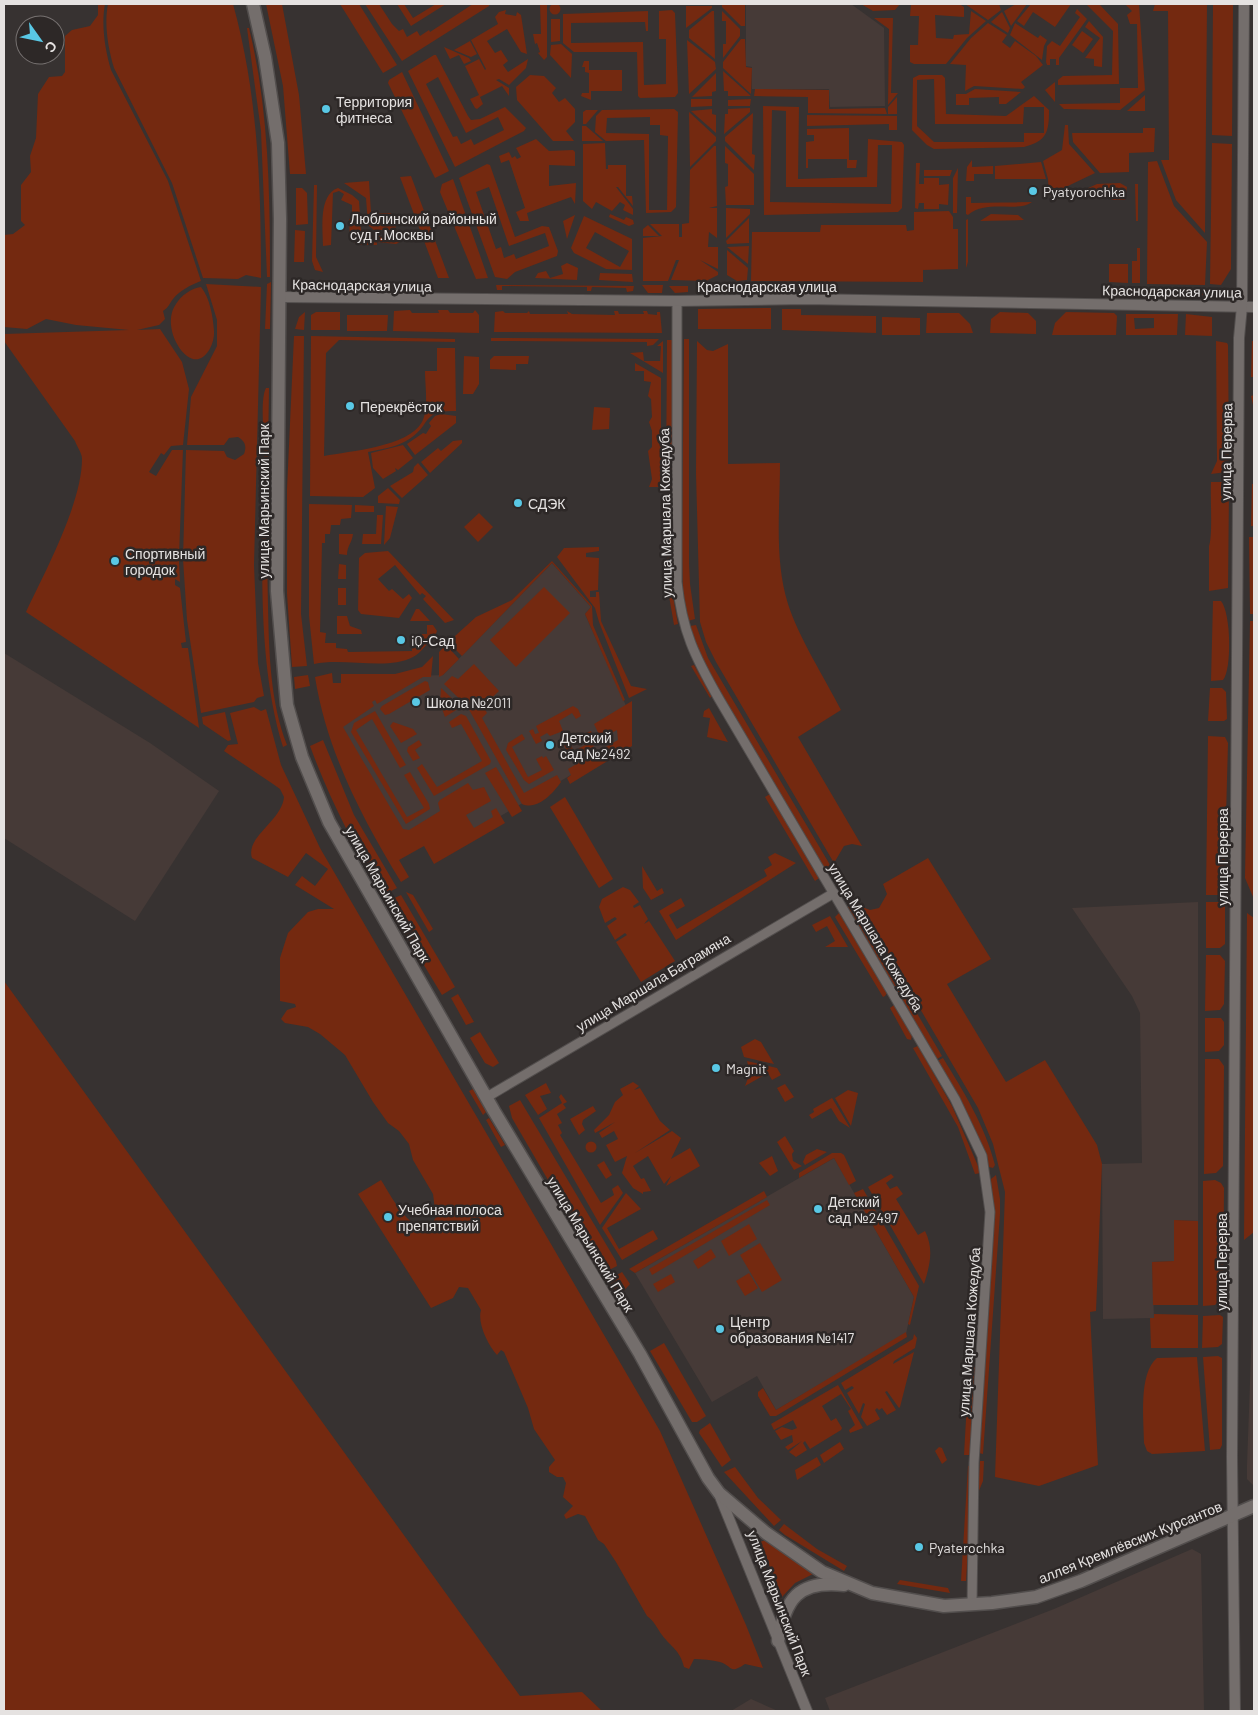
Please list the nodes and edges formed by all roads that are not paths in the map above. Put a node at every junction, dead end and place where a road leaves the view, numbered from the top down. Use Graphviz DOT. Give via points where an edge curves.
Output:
graph roads {
  1 [pos="253,4"];
  2 [pos="1244,4"];
  3 [pos="280,298"];
  4 [pos="677,301"];
  5 [pos="1242,306"];
  6 [pos="1254,307"];
  7 [pos="834,893"];
  8 [pos="487,1097"];
  9 [pos="719,1493"];
  10 [pos="1254,1506"];
  11 [pos="1232,1516"];
  12 [pos="857,1587"];
  13 [pos="972,1605"];
  14 [pos="778,1641"];
  15 [pos="807,1711"];
  16 [pos="1235,1711"];
  1 -- 3 [label="main road, улица Марьинский Парк" via="278,142"];
  2 -- 5 [label="street, улица Перерва"];
  3 -- 4 [label="street, Краснодарская улица"];
  3 -- 8 [label="main road, улица Марьинский Парк" via="277,591 286,705 302,757 329,822"];
  4 -- 5 [label="street, Краснодарская улица" via="805,298"];
  4 -- 7 [label="street, улица Маршала Кожедуба" via="677,582 684,628 694,656 718,699"];
  5 -- 6 [label="street, Краснодарская улица"];
  5 -- 11 [label="street, улица Перерва" via="1239,338"];
  7 -- 8 [label="street, улица Маршала Баграмяна"];
  7 -- 13 [label="street, улица Маршала Кожедуба" via="955,1099 973,1134 986,1174 990,1237 974,1463"];
  8 -- 9 [label="main road, улица Марьинский Парк"];
  9 -- 12 [label="main road, аллея Кремлёвских Курсантов" via="778,1543 822,1572"];
  9 -- 14 [label="street, улица Марьинский Парк"];
  10 -- 11 [label="main road, аллея Кремлёвских Курсантов"];
  11 -- 13 [label="main road, аллея Кремлёвских Курсантов" via="1036,1597"];
  11 -- 16 [label="street, улица Перерва"];
  12 -- 13 [label="main road, аллея Кремлёвских Курсантов" via="908,1601 944,1606"];
  12 -- 14 [label="main road" via="819,1584 795,1595 785,1610"];
  14 -- 15 [label="street, улица Марьинский Парк"];
}
